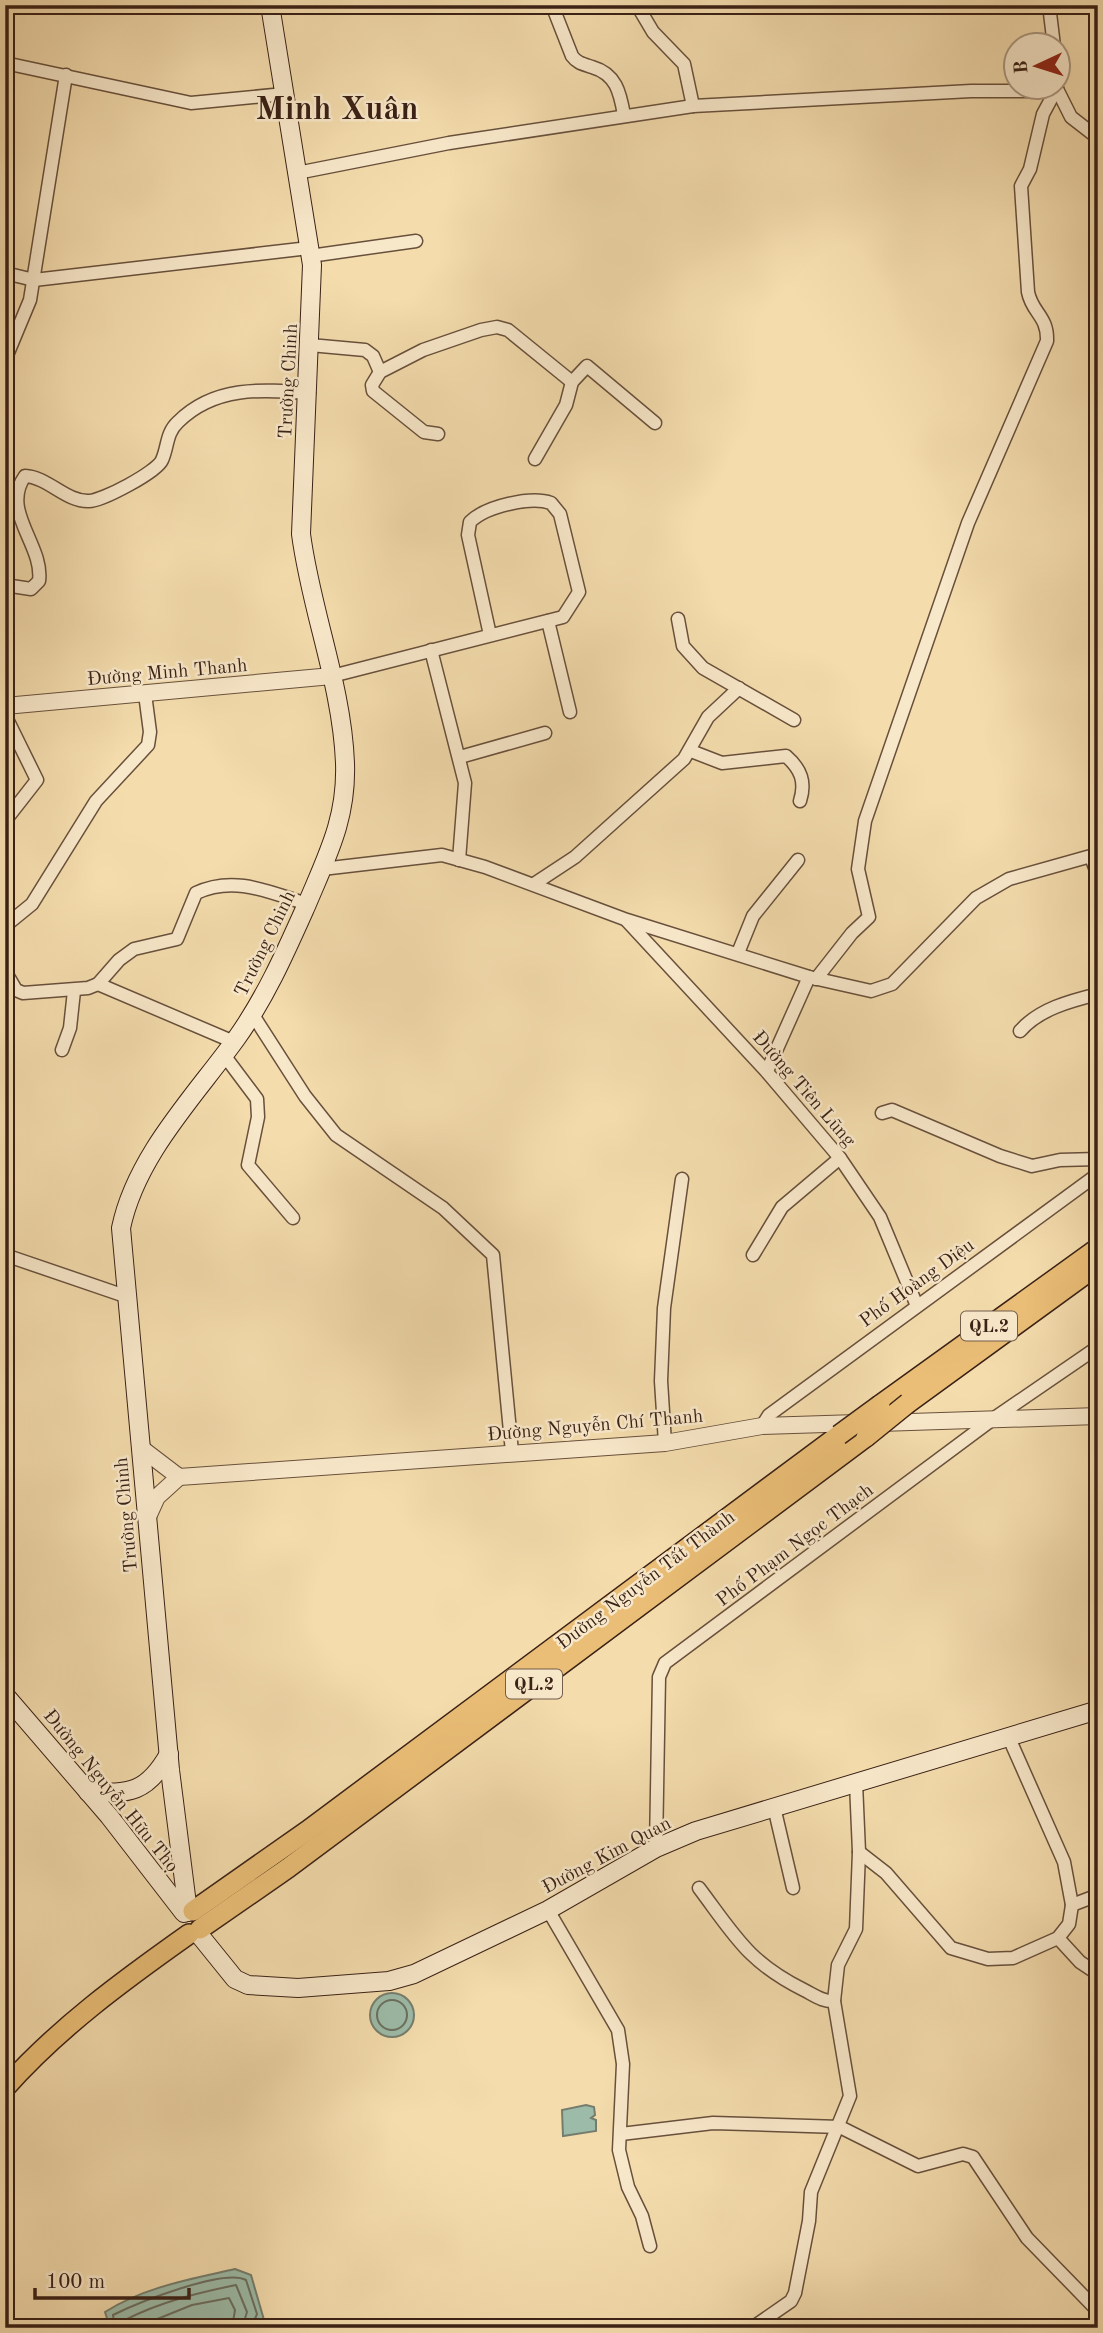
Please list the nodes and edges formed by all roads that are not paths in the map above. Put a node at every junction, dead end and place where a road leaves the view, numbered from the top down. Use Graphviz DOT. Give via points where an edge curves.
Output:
graph roads {
  1 [pos="270,5"];
  2 [pos="552,5"];
  3 [pos="637,5"];
  4 [pos="1049,5"];
  5 [pos="1052,32"];
  6 [pos="5,63"];
  7 [pos="66,75"];
  8 [pos="1002,90"];
  9 [pos="284,94"];
  10 [pos="1050,102"];
  11 [pos="1064,102"];
  12 [pos="693,106"];
  13 [pos="624,115"];
  14 [pos="1098,138"];
  15 [pos="297,173"];
  16 [pos="416,241"];
  17 [pos="309,252"];
  18 [pos="5,273"];
  19 [pos="34,280"];
  20 [pos="310,345"];
  21 [pos="5,360"];
  22 [pos="380,372"];
  23 [pos="572,382"];
  24 [pos="309,393"];
  25 [pos="655,424"];
  26 [pos="438,435"];
  27 [pos="535,458"];
  28 [pos="5,585"];
  29 [pos="678,619"];
  30 [pos="548,621"];
  31 [pos="490,635"];
  32 [pos="431,650"];
  33 [pos="332,676"];
  34 [pos="739,688"];
  35 [pos="145,694"];
  36 [pos="5,706"];
  37 [pos="570,712"];
  38 [pos="5,715"];
  39 [pos="794,720"];
  40 [pos="545,733"];
  41 [pos="691,751"];
  42 [pos="460,757"];
  43 [pos="800,801"];
  44 [pos="5,821"];
  45 [pos="1094,855"];
  46 [pos="459,860"];
  47 [pos="798,860"];
  48 [pos="322,869"];
  49 [pos="1098,876"];
  50 [pos="534,884"];
  51 [pos="307,904"];
  52 [pos="627,920"];
  53 [pos="5,926"];
  54 [pos="738,953"];
  55 [pos="5,971"];
  56 [pos="813,978"];
  57 [pos="98,984"];
  58 [pos="74,991"];
  59 [pos="1098,994"];
  60 [pos="253,1015"];
  61 [pos="1020,1031"];
  62 [pos="229,1048"];
  63 [pos="62,1050"];
  64 [pos="767,1072"];
  65 [pos="882,1113"];
  66 [pos="840,1158"];
  67 [pos="1098,1159"];
  68 [pos="1098,1174"];
  69 [pos="682,1179"];
  70 [pos="293,1218"];
  71 [pos="1098,1248"];
  72 [pos="5,1255"];
  73 [pos="753,1255"];
  74 [pos="1098,1265"];
  75 [pos="125,1296"];
  76 [pos="917,1306"];
  77 [pos="1098,1347"];
  78 [pos="1098,1416"];
  79 [pos="993,1419"];
  80 [pos="762,1426"];
  81 [pos="665,1443"];
  82 [pos="141,1448"];
  83 [pos="512,1452"];
  84 [pos="179,1477"];
  85 [pos="146,1522"];
  86 [pos="5,1695"];
  87 [pos="1098,1710"];
  88 [pos="1009,1738"];
  89 [pos="169,1754"];
  90 [pos="856,1783"];
  91 [pos="88,1792"];
  92 [pos="774,1807"];
  93 [pos="656,1847"];
  94 [pos="859,1852"];
  95 [pos="699,1888"];
  96 [pos="793,1888"];
  97 [pos="1098,1895"];
  98 [pos="1072,1905"];
  99 [pos="548,1910"];
  100 [pos="192,1922"];
  101 [pos="1058,1938"];
  102 [pos="1098,1974"];
  103 [pos="834,2001"];
  104 [pos="5,2088"];
  105 [pos="840,2127"];
  106 [pos="621,2134"];
  107 [pos="650,2246"];
  108 [pos="1098,2311"];
  109 [pos="752,2328"];
  1 -- 9 [label="main road, Trường Chinh"];
  2 -- 13 [label="street" via="572,56 610,76"];
  3 -- 12 [label="street" via="653,33 684,64"];
  4 -- 5 [label="street"];
  6 -- 7 [label="street"];
  7 -- 9 [label="street" via="191,103"];
  7 -- 19 [label="street"];
  8 -- 12 [label="street"];
  9 -- 15 [label="main road, Trường Chinh"];
  10 -- 56 [label="street" via="1020,195 1030,302 1048,328 1047,341 968,523 864,821 859,877 869,917"];
  11 -- 14 [label="street" via="1071,117"];
  12 -- 13 [label="street"];
  13 -- 15 [label="street"];
  15 -- 17 [label="main road, Trường Chinh"];
  16 -- 17 [label="street"];
  17 -- 19 [label="street"];
  17 -- 20 [label="main road, Trường Chinh"];
  18 -- 19 [label="street"];
  19 -- 21 [label="street"];
  20 -- 22 [label="street" via="365,350"];
  20 -- 24 [label="main road, Trường Chinh"];
  22 -- 23 [label="street" via="443,341 497,327 508,330"];
  22 -- 26 [label="street" via="373,391 424,432"];
  23 -- 25 [label="street" via="588,366"];
  23 -- 27 [label="street" via="566,405"];
  24 -- 28 [label="street" via="253,389 212,400 178,421 152,472 92,500 78,499 34,476 25,476 13,495 11,513 33,554 39,581 31,589"];
  24 -- 33 [label="main road, Trường Chinh" via="301,534"];
  29 -- 34 [label="street" via="683,646 692,658"];
  30 -- 31 [label="street"];
  30 -- 31 [label="street" via="563,617 579,592 558,509 537,500 481,513 468,526"];
  30 -- 37 [label="street"];
  31 -- 32 [label="street"];
  32 -- 33 [label="street"];
  32 -- 42 [label="street"];
  33 -- 35 [label="street, Đường Minh Thanh"];
  33 -- 48 [label="main road, Trường Chinh" via="345,760 345,803"];
  34 -- 39 [label="street"];
  34 -- 41 [label="street" via="708,717"];
  35 -- 36 [label="street, Đường Minh Thanh"];
  35 -- 53 [label="street" via="148,745 96,801 32,904"];
  38 -- 44 [label="street" via="37,780"];
  40 -- 42 [label="street"];
  41 -- 43 [label="street" via="722,763 786,756 802,775"];
  41 -- 50 [label="street" via="575,857"];
  42 -- 46 [label="street" via="465,803"];
  45 -- 49 [label="street"];
  45 -- 56 [label="street" via="1009,878 975,898 892,984 881,989 871,991"];
  46 -- 48 [label="street" via="442,855"];
  46 -- 50 [label="street"];
  47 -- 54 [label="street" via="753,916"];
  48 -- 51 [label="main road, Trường Chinh"];
  50 -- 52 [label="street"];
  51 -- 57 [label="street" via="239,884 207,888 191,900 177,939 134,949"];
  51 -- 60 [label="main road, Trường Chinh"];
  52 -- 54 [label="street"];
  52 -- 64 [label="street, Đường Tiên Lũng"];
  54 -- 56 [label="street"];
  55 -- 58 [label="street" via="19,992"];
  56 -- 64 [label="street"];
  57 -- 58 [label="street"];
  57 -- 62 [label="street"];
  58 -- 63 [label="street"];
  59 -- 61 [label="street" via="1044,1011"];
  60 -- 62 [label="main road, Trường Chinh"];
  60 -- 83 [label="street" via="335,1135 443,1208 493,1255"];
  62 -- 70 [label="street" via="257,1099 248,1165"];
  62 -- 75 [label="main road, Trường Chinh" via="148,1160 125,1207 121,1228"];
  64 -- 66 [label="street, Đường Tiên Lũng"];
  65 -- 67 [label="street" via="892,1110 1032,1166 1070,1158"];
  66 -- 73 [label="street" via="782,1208"];
  66 -- 76 [label="street, Đường Tiên Lũng" via="880,1217"];
  68 -- 76 [label="street, Phố Hoàng Diệu"];
  69 -- 81 [label="street" via="663,1320"];
  71 -- 100 [label="highway, Đường Nguyễn Tất Thành / QL.2, bridge" via="839,1435 307,1831"];
  72 -- 75 [label="street"];
  74 -- 100 [label="highway, Đường Nguyễn Tất Thành / QL.2, bridge" via="288,1868"];
  75 -- 82 [label="main road, Trường Chinh"];
  76 -- 80 [label="street, Phố Hoàng Diệu" via="769,1415"];
  77 -- 79 [label="street, Phố Phạm Ngọc Thạch"];
  78 -- 79 [label="street, Đường Nguyễn Chí Thanh"];
  79 -- 80 [label="street, Đường Nguyễn Chí Thanh"];
  79 -- 93 [label="street, Phố Phạm Ngọc Thạch" via="665,1663 659,1677"];
  80 -- 81 [label="street, Đường Nguyễn Chí Thanh"];
  81 -- 83 [label="street, Đường Nguyễn Chí Thanh"];
  82 -- 84 [label="street"];
  82 -- 85 [label="main road, Trường Chinh"];
  83 -- 84 [label="street, Đường Nguyễn Chí Thanh"];
  84 -- 85 [label="street" via="157,1497"];
  85 -- 89 [label="main road, Trường Chinh"];
  86 -- 91 [label="main road, Đường Nguyễn Hữu Thọ"];
  87 -- 88 [label="main road, Đường Kim Quan"];
  88 -- 90 [label="main road, Đường Kim Quan"];
  88 -- 98 [label="street" via="1042,1818 1060,1848"];
  89 -- 91 [label="main road" via="156,1777 132,1791"];
  89 -- 100 [label="main road, Trường Chinh"];
  90 -- 92 [label="main road, Đường Kim Quan"];
  90 -- 94 [label="street"];
  91 -- 100 [label="main road, Đường Nguyễn Hữu Thọ"];
  92 -- 93 [label="main road, Đường Kim Quan"];
  92 -- 96 [label="street"];
  93 -- 99 [label="main road, Đường Kim Quan"];
  94 -- 101 [label="street" via="886,1873 951,1948 988,1959 1013,1958"];
  94 -- 103 [label="street" via="856,1929 838,1965"];
  95 -- 103 [label="street" via="754,1961 773,1975"];
  97 -- 98 [label="street"];
  98 -- 101 [label="street" via="1069,1924"];
  99 -- 100 [label="main road, Đường Kim Quan" via="414,1974 298,1988 242,1983 220,1963"];
  99 -- 106 [label="street" via="618,2030 623,2064"];
  100 -- 104 [label="highway, QL.2" via="80,2016"];
  101 -- 102 [label="street"];
  103 -- 105 [label="street" via="850,2096"];
  105 -- 106 [label="street" via="713,2123"];
  105 -- 108 [label="street" via="918,2166 963,2154 973,2157 1027,2238"];
  105 -- 109 [label="street" via="811,2192 795,2293 791,2301"];
  106 -- 107 [label="street" via="622,2169"];
}
